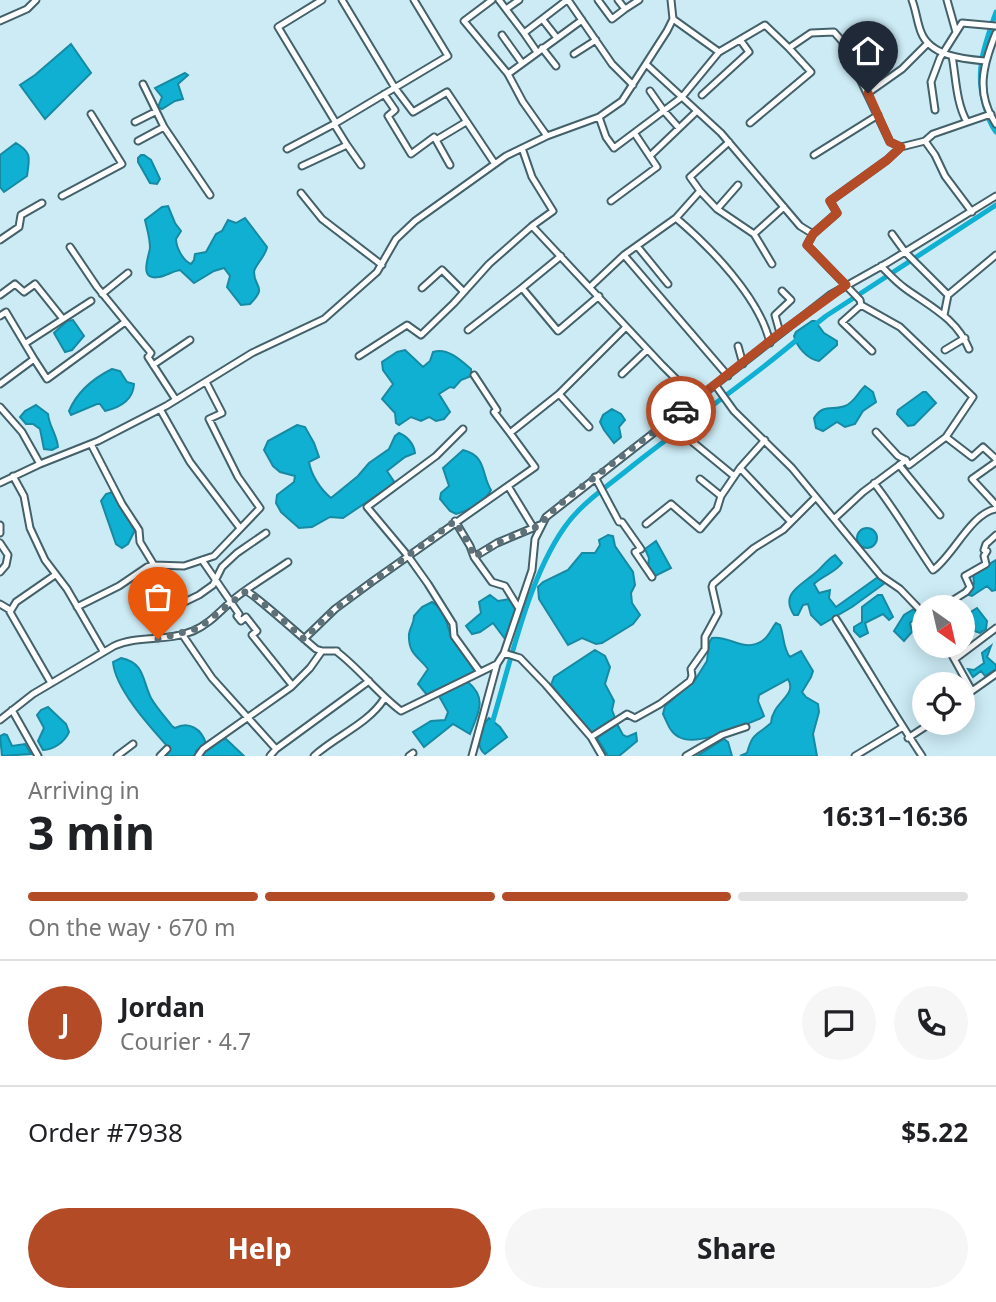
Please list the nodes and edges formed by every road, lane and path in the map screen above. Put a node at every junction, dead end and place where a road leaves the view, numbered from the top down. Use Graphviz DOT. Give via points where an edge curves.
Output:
graph roads {
  1 [pos="36,0"];
  2 [pos="322,0"];
  3 [pos="342,0"];
  4 [pos="414,0"];
  5 [pos="492,0"];
  6 [pos="499,0"];
  7 [pos="519,0"];
  8 [pos="568,0"];
  9 [pos="598,0"];
  10 [pos="618,0"];
  11 [pos="639,0"];
  12 [pos="671,0"];
  13 [pos="912,0"];
  14 [pos="947,0"];
  15 [pos="506,9"];
  16 [pos="625,9"];
  17 [pos="582,19"];
  18 [pos="673,19"];
  19 [pos="0,20"];
  20 [pos="543,20"];
  21 [pos="993,26"];
  22 [pos="957,32"];
  23 [pos="524,33"];
  24 [pos="996,33"];
  25 [pos="502,35"];
  26 [pos="557,38"];
  27 [pos="596,40"];
  28 [pos="741,41"];
  29 [pos="928,43"];
  30 [pos="994,45"];
  31 [pos="789,48"];
  32 [pos="539,50"];
  33 [pos="719,52"];
  34 [pos="943,52"];
  35 [pos="574,54"];
  36 [pos="952,56"];
  37 [pos="985,61"];
  38 [pos="522,63"];
  39 [pos="646,64"];
  40 [pos="556,66"];
  41 [pos="508,74"];
  42 [pos="143,83"];
  43 [pos="633,85"];
  44 [pos="395,88"];
  45 [pos="650,91"];
  46 [pos="868,93"];
  47 [pos="384,94"];
  48 [pos="702,95"];
  49 [pos="682,96"];
  50 [pos="935,110"];
  51 [pos="664,111"];
  52 [pos="697,111"];
  53 [pos="155,112"];
  54 [pos="90,114"];
  55 [pos="991,114"];
  56 [pos="878,115"];
  57 [pos="599,117"];
  58 [pos="135,122"];
  59 [pos="466,122"];
  60 [pos="967,122"];
  61 [pos="750,123"];
  62 [pos="335,124"];
  63 [pos="996,124"];
  64 [pos="164,127"];
  65 [pos="679,128"];
  66 [pos="635,134"];
  67 [pos="547,136"];
  68 [pos="436,140"];
  69 [pos="138,141"];
  70 [pos="925,141"];
  71 [pos="729,142"];
  72 [pos="347,145"];
  73 [pos="901,147"];
  74 [pos="522,148"];
  75 [pos="287,149"];
  76 [pos="651,155"];
  77 [pos="814,155"];
  78 [pos="450,164"];
  79 [pos="495,164"];
  80 [pos="361,165"];
  81 [pos="302,166"];
  82 [pos="738,185"];
  83 [pos="700,191"];
  84 [pos="301,193"];
  85 [pos="210,195"];
  86 [pos="62,196"];
  87 [pos="994,197"];
  88 [pos="611,201"];
  89 [pos="42,203"];
  90 [pos="784,207"];
  91 [pos="996,207"];
  92 [pos="717,209"];
  93 [pos="972,212"];
  94 [pos="676,218"];
  95 [pos="532,226"];
  96 [pos="754,234"];
  97 [pos="813,234"];
  98 [pos="892,234"];
  99 [pos="0,240"];
  100 [pos="637,246"];
  101 [pos="70,247"];
  102 [pos="906,253"];
  103 [pos="624,255"];
  104 [pos="996,255"];
  105 [pos="561,256"];
  106 [pos="772,264"];
  107 [pos="382,265"];
  108 [pos="884,269"];
  109 [pos="128,274"];
  110 [pos="668,284"];
  111 [pos="846,285"];
  112 [pos="590,287"];
  113 [pos="422,288"];
  114 [pos="522,288"];
  115 [pos="782,291"];
  116 [pos="464,292"];
  117 [pos="102,294"];
  118 [pos="0,295"];
  119 [pos="948,295"];
  120 [pos="599,296"];
  121 [pos="91,301"];
  122 [pos="861,302"];
  123 [pos="944,315"];
  124 [pos="0,316"];
  125 [pos="63,320"];
  126 [pos="125,322"];
  127 [pos="626,327"];
  128 [pos="468,330"];
  129 [pos="780,333"];
  130 [pos="965,338"];
  131 [pos="190,340"];
  132 [pos="26,343"];
  133 [pos="770,343"];
  134 [pos="738,346"];
  135 [pos="969,349"];
  136 [pos="647,350"];
  137 [pos="945,350"];
  138 [pos="872,351"];
  139 [pos="359,356"];
  140 [pos="34,359"];
  141 [pos="743,364"];
  142 [pos="153,365"];
  143 [pos="622,374"];
  144 [pos="474,375"];
  145 [pos="728,376"];
  146 [pos="206,382"];
  147 [pos="0,384"];
  148 [pos="717,388"];
  149 [pos="559,394"];
  150 [pos="176,400"];
  151 [pos="693,402"];
  152 [pos="0,407"];
  153 [pos="160,409"];
  154 [pos="669,422"];
  155 [pos="589,427"];
  156 [pos="463,429"];
  157 [pos="876,432"];
  158 [pos="510,433"];
  159 [pos="946,437"];
  160 [pos="765,440"];
  161 [pos="91,444"];
  162 [pos="906,460"];
  163 [pos="996,460"];
  164 [pos="40,464"];
  165 [pos="899,465"];
  166 [pos="740,468"];
  167 [pos="13,476"];
  168 [pos="734,476"];
  169 [pos="596,479"];
  170 [pos="700,479"];
  171 [pos="0,483"];
  172 [pos="874,483"];
  173 [pos="508,486"];
  174 [pos="996,494"];
  175 [pos="721,496"];
  176 [pos="816,497"];
  177 [pos="988,497"];
  178 [pos="996,507"];
  179 [pos="940,515"];
  180 [pos="835,518"];
  181 [pos="455,521"];
  182 [pos="792,522"];
  183 [pos="646,524"];
  184 [pos="0,525"];
  185 [pos="541,525"];
  186 [pos="533,527"];
  187 [pos="240,528"];
  188 [pos="0,533"];
  189 [pos="266,533"];
  190 [pos="996,534"];
  191 [pos="0,543"];
  192 [pos="408,556"];
  193 [pos="474,557"];
  194 [pos="202,560"];
  195 [pos="288,562"];
  196 [pos="154,565"];
  197 [pos="0,572"];
  198 [pos="55,575"];
  199 [pos="652,577"];
  200 [pos="216,582"];
  201 [pos="246,591"];
  202 [pos="961,595"];
  203 [pos="912,602"];
  204 [pos="231,603"];
  205 [pos="0,604"];
  206 [pos="77,607"];
  207 [pos="518,607"];
  208 [pos="10,610"];
  209 [pos="166,611"];
  210 [pos="836,619"];
  211 [pos="996,628"];
  212 [pos="182,634"];
  213 [pos="304,639"];
  214 [pos="103,651"];
  215 [pos="322,651"];
  216 [pos="505,653"];
  217 [pos="955,659"];
  218 [pos="497,664"];
  219 [pos="480,671"];
  220 [pos="962,672"];
  221 [pos="996,674"];
  222 [pos="369,681"];
  223 [pos="51,683"];
  224 [pos="292,685"];
  225 [pos="975,689"];
  226 [pos="384,699"];
  227 [pos="12,710"];
  228 [pos="248,716"];
  229 [pos="0,720"];
  230 [pos="746,727"];
  231 [pos="903,727"];
  232 [pos="913,735"];
  233 [pos="591,737"];
  234 [pos="908,738"];
  235 [pos="133,744"];
  236 [pos="167,749"];
  237 [pos="276,749"];
  238 [pos="38,756"];
  239 [pos="117,756"];
  240 [pos="160,756"];
  241 [pos="198,756"];
  242 [pos="270,756"];
  243 [pos="314,756"];
  244 [pos="472,756"];
  245 [pos="602,756"];
  246 [pos="686,756"];
  247 [pos="855,756"];
  248 [pos="922,756"];
  1 -- 19 [label="street"];
  2 -- 62 [label="street" via="278,27"];
  3 -- 44 [label="street"];
  4 -- 44 [label="street" via="448,56"];
  5 -- 41 [label="street" via="464,21"];
  6 -- 15 [label="street"];
  7 -- 15 [label="street"];
  8 -- 17 [label="street"];
  8 -- 20 [label="street"];
  9 -- 16 [label="street" via="612,19"];
  10 -- 16 [label="street"];
  11 -- 16 [label="street"];
  12 -- 18 [label="street"];
  13 -- 29 [label="street"];
  14 -- 22 [label="street"];
  15 -- 23 [label="street"];
  17 -- 26 [label="street"];
  17 -- 27 [label="street"];
  18 -- 33 [label="street"];
  18 -- 39 [label="street"];
  20 -- 23 [label="street"];
  20 -- 26 [label="street"];
  21 -- 22 [label="street" via="962,23"];
  22 -- 34 [label="street"];
  23 -- 32 [label="street"];
  24 -- 30 [label="street"];
  25 -- 38 [label="street"];
  26 -- 32 [label="street"];
  27 -- 35 [label="street"];
  27 -- 43 [label="street"];
  28 -- 31 [label="street" via="765,25"];
  28 -- 33 [label="street"];
  28 -- 48 [label="street" via="749,52"];
  29 -- 34 [label="street"];
  29 -- 46 [label="street"];
  30 -- 37 [label="street"];
  31 -- 46 [label="street" via="811,33 834,32"];
  31 -- 61 [label="street" via="811,72"];
  32 -- 38 [label="street"];
  32 -- 40 [label="street"];
  33 -- 49 [label="street"];
  34 -- 36 [label="street"];
  34 -- 50 [label="street" via="931,86"];
  36 -- 37 [label="street"];
  36 -- 60 [label="street"];
  37 -- 55 [label="street" via="982,81"];
  38 -- 41 [label="street"];
  39 -- 43 [label="street"];
  39 -- 49 [label="street"];
  41 -- 67 [label="street"];
  42 -- 53 [label="street"];
  43 -- 57 [label="street" via="622,101"];
  44 -- 47 [label="street"];
  44 -- 59 [label="street" via="413,111 447,92"];
  45 -- 51 [label="street"];
  46 -- 56 [label="street"];
  47 -- 62 [label="street"];
  47 -- 68 [label="street" via="395,110 388,116 411,154 434,137"];
  49 -- 51 [label="street"];
  49 -- 52 [label="street"];
  51 -- 65 [label="street"];
  51 -- 66 [label="street"];
  52 -- 65 [label="street"];
  52 -- 71 [label="street"];
  53 -- 58 [label="street"];
  53 -- 64 [label="street"];
  54 -- 86 [label="street" via="122,164"];
  55 -- 60 [label="street"];
  55 -- 63 [label="street"];
  56 -- 73 [label="street" via="890,142"];
  56 -- 77 [label="street"];
  57 -- 66 [label="street" via="614,148"];
  57 -- 67 [label="street"];
  59 -- 68 [label="street"];
  59 -- 79 [label="street"];
  60 -- 70 [label="street"];
  62 -- 72 [label="street"];
  62 -- 75 [label="street"];
  64 -- 69 [label="street"];
  64 -- 85 [label="street"];
  65 -- 76 [label="street"];
  66 -- 76 [label="street"];
  67 -- 74 [label="street"];
  68 -- 78 [label="street"];
  70 -- 73 [label="street"];
  70 -- 93 [label="street"];
  71 -- 83 [label="street" via="690,177"];
  71 -- 90 [label="street"];
  72 -- 80 [label="street"];
  72 -- 81 [label="street"];
  73 -- 97 [label="street" via="830,201 837,213"];
  74 -- 79 [label="street"];
  74 -- 95 [label="street" via="552,211"];
  76 -- 88 [label="street" via="657,167"];
  79 -- 107 [label="street" via="404,230"];
  82 -- 92 [label="street"];
  83 -- 92 [label="street"];
  83 -- 94 [label="street"];
  84 -- 107 [label="street" via="322,219"];
  87 -- 91 [label="street"];
  87 -- 93 [label="street"];
  89 -- 99 [label="street" via="21,215 19,227"];
  90 -- 96 [label="street"];
  90 -- 97 [label="street"];
  92 -- 96 [label="street"];
  93 -- 102 [label="street"];
  94 -- 100 [label="street"];
  94 -- 133 [label="street" via="722,261 766,327"];
  95 -- 105 [label="street"];
  95 -- 116 [label="street"];
  96 -- 106 [label="street"];
  97 -- 111 [label="street" via="807,245"];
  98 -- 102 [label="street"];
  100 -- 103 [label="street"];
  100 -- 110 [label="street"];
  101 -- 117 [label="street"];
  102 -- 108 [label="street"];
  102 -- 119 [label="street"];
  103 -- 112 [label="street"];
  103 -- 145 [label="street"];
  104 -- 119 [label="street"];
  105 -- 112 [label="street"];
  105 -- 114 [label="street"];
  107 -- 146 [label="street" via="324,319 252,353"];
  108 -- 111 [label="street"];
  108 -- 123 [label="street"];
  109 -- 117 [label="street"];
  111 -- 122 [label="street"];
  111 -- 129 [label="street"];
  112 -- 120 [label="street"];
  113 -- 116 [label="street" via="442,270"];
  114 -- 120 [label="street" via="558,331"];
  114 -- 128 [label="street"];
  115 -- 129 [label="street" via="791,300 775,314"];
  116 -- 139 [label="street" via="421,335 407,325"];
  117 -- 126 [label="street"];
  118 -- 125 [label="street" via="15,284 23,292 35,284"];
  119 -- 123 [label="street"];
  120 -- 127 [label="street"];
  121 -- 125 [label="street"];
  122 -- 138 [label="street" via="842,322"];
  122 -- 159 [label="street" via="900,327 973,397"];
  123 -- 130 [label="street"];
  124 -- 132 [label="street" via="6,312"];
  125 -- 132 [label="street"];
  126 -- 140 [label="street" via="47,379"];
  126 -- 142 [label="street" via="151,353 148,357"];
  127 -- 136 [label="street"];
  127 -- 149 [label="street"];
  129 -- 133 [label="street"];
  130 -- 135 [label="street"];
  130 -- 137 [label="street"];
  131 -- 142 [label="street"];
  132 -- 140 [label="street"];
  133 -- 141 [label="street"];
  134 -- 141 [label="street"];
  136 -- 143 [label="street"];
  136 -- 151 [label="street"];
  140 -- 147 [label="street"];
  141 -- 145 [label="street"];
  142 -- 150 [label="street"];
  144 -- 158 [label="street"];
  145 -- 148 [label="street"];
  146 -- 150 [label="street"];
  146 -- 187 [label="street" via="222,413 209,419 238,477 260,508"];
  148 -- 151 [label="street"];
  148 -- 160 [label="street"];
  149 -- 155 [label="street"];
  149 -- 158 [label="street"];
  150 -- 153 [label="street"];
  151 -- 154 [label="street"];
  152 -- 164 [label="street" via="22,432"];
  153 -- 161 [label="street"];
  153 -- 187 [label="street" via="190,462"];
  154 -- 168 [label="street"];
  154 -- 169 [label="street"];
  156 -- 192 [label="street" via="428,463 368,507"];
  157 -- 162 [label="street"];
  158 -- 173 [label="street" via="535,467"];
  159 -- 162 [label="street" via="909,465"];
  159 -- 163 [label="street" via="972,457 983,447"];
  160 -- 166 [label="street"];
  160 -- 176 [label="street"];
  161 -- 164 [label="street"];
  161 -- 196 [label="street"];
  162 -- 165 [label="street"];
  163 -- 177 [label="street" via="972,479"];
  164 -- 167 [label="street"];
  165 -- 172 [label="street"];
  165 -- 179 [label="street"];
  166 -- 168 [label="street"];
  166 -- 182 [label="street"];
  167 -- 171 [label="street"];
  167 -- 198 [label="street" via="25,501 30,528"];
  168 -- 175 [label="street"];
  169 -- 185 [label="street" via="552,510"];
  169 -- 199 [label="street" via="619,522 640,548 635,552"];
  170 -- 175 [label="street"];
  172 -- 178 [label="street" via="933,570 979,519"];
  172 -- 180 [label="street"];
  173 -- 181 [label="street"];
  173 -- 186 [label="street"];
  174 -- 177 [label="street"];
  175 -- 183 [label="street" via="717,509 700,529 671,504"];
  176 -- 180 [label="street"];
  176 -- 182 [label="street"];
  177 -- 178 [label="street"];
  180 -- 203 [label="street" via="881,576"];
  181 -- 192 [label="street"];
  181 -- 193 [label="street"];
  182 -- 233 [label="street" via="713,584 718,613 705,637 705,649 691,669 690,681 646,713 635,718 627,714"];
  184 -- 188 [label="street"];
  185 -- 186 [label="street"];
  185 -- 207 [label="street"];
  186 -- 193 [label="street"];
  187 -- 194 [label="street" via="218,553"];
  189 -- 200 [label="street" via="222,567"];
  190 -- 202 [label="street" via="986,544 986,564 965,576 970,587"];
  191 -- 197 [label="street" via="8,555"];
  192 -- 213 [label="street" via="335,609"];
  192 -- 219 [label="street" via="453,624 460,646"];
  193 -- 207 [label="street" via="492,582 505,586"];
  194 -- 196 [label="street" via="184,566"];
  194 -- 200 [label="street"];
  195 -- 201 [label="street"];
  196 -- 206 [label="street"];
  198 -- 206 [label="street"];
  198 -- 208 [label="street"];
  200 -- 204 [label="street"];
  200 -- 209 [label="street"];
  201 -- 204 [label="street"];
  201 -- 213 [label="street"];
  204 -- 212 [label="street" via="206,624"];
  204 -- 224 [label="street" via="241,621 246,617 257,631 252,635"];
  205 -- 208 [label="street"];
  206 -- 214 [label="street"];
  207 -- 216 [label="street"];
  208 -- 223 [label="street"];
  210 -- 231 [label="street"];
  211 -- 217 [label="street"];
  212 -- 214 [label="street" via="128,640"];
  212 -- 228 [label="street" via="212,678"];
  213 -- 215 [label="street"];
  214 -- 223 [label="street"];
  215 -- 222 [label="street" via="337,651"];
  215 -- 224 [label="street"];
  216 -- 218 [label="street"];
  216 -- 233 [label="street" via="520,658"];
  217 -- 220 [label="street"];
  218 -- 219 [label="street"];
  218 -- 244 [label="street"];
  219 -- 226 [label="street" via="401,711"];
  221 -- 225 [label="street"];
  222 -- 226 [label="street"];
  222 -- 237 [label="street"];
  223 -- 227 [label="street"];
  224 -- 228 [label="street"];
  226 -- 243 [label="street" via="373,713"];
  227 -- 229 [label="street"];
  227 -- 238 [label="street"];
  228 -- 237 [label="street"];
  228 -- 241 [label="street"];
  230 -- 246 [label="street"];
  231 -- 234 [label="street"];
  231 -- 247 [label="street"];
  232 -- 234 [label="street"];
  233 -- 245 [label="street"];
  234 -- 248 [label="street"];
  235 -- 239 [label="street"];
  236 -- 240 [label="street"];
  237 -- 242 [label="street"];
}
